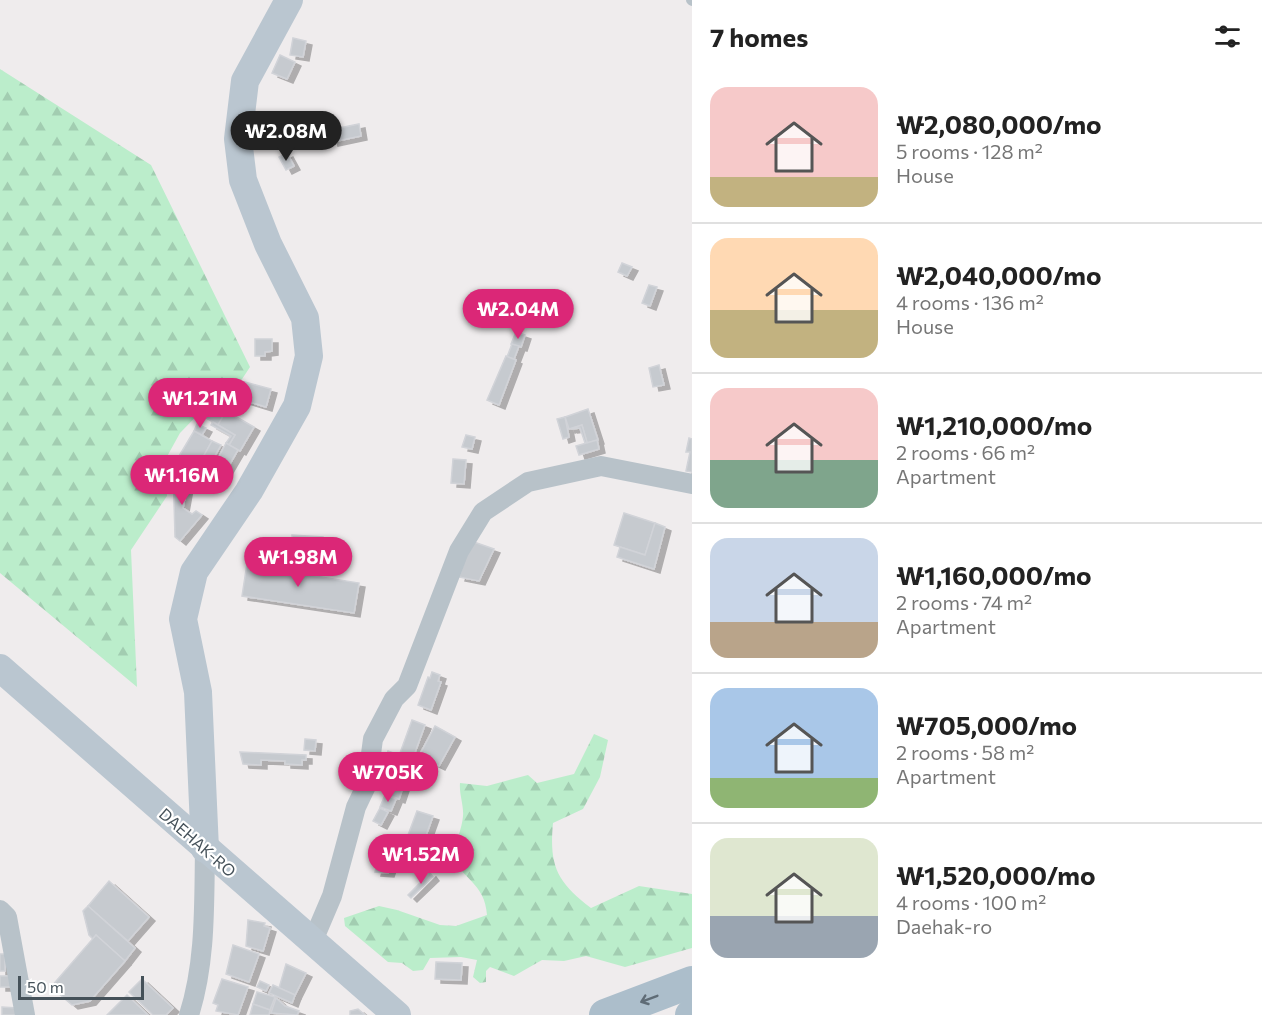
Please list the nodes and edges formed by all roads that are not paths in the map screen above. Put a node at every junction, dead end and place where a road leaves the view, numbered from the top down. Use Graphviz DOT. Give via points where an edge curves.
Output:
graph roads {
  1 [pos="289,0"];
  2 [pos="692,484"];
  3 [pos="0,668"];
  4 [pos="204,849"];
  5 [pos="0,910"];
  6 [pos="312,943"];
  7 [pos="692,982"];
  8 [pos="25,1015"];
  9 [pos="189,1015"];
  10 [pos="397,1015"];
  11 [pos="605,1015"];
  1 -- 4 [label="street" via="245,81 238,139 243,180 268,244 305,318 309,356 297,406 249,491 195,572 183,619 198,692"];
  2 -- 6 [label="street" via="601,466 528,482 483,512 459,551 407,686 394,699 373,739 367,784 356,807 332,896"];
  3 -- 4 [label="street, DAEHAK-RO"];
  4 -- 6 [label="street, DAEHAK-RO"];
  4 -- 9 [label="street" via="204,921 196,991"];
  5 -- 8 [label="street" via="7,917"];
  6 -- 10 [label="street, DAEHAK-RO"];
  7 -- 11 [label="main road, one-way"];
}
